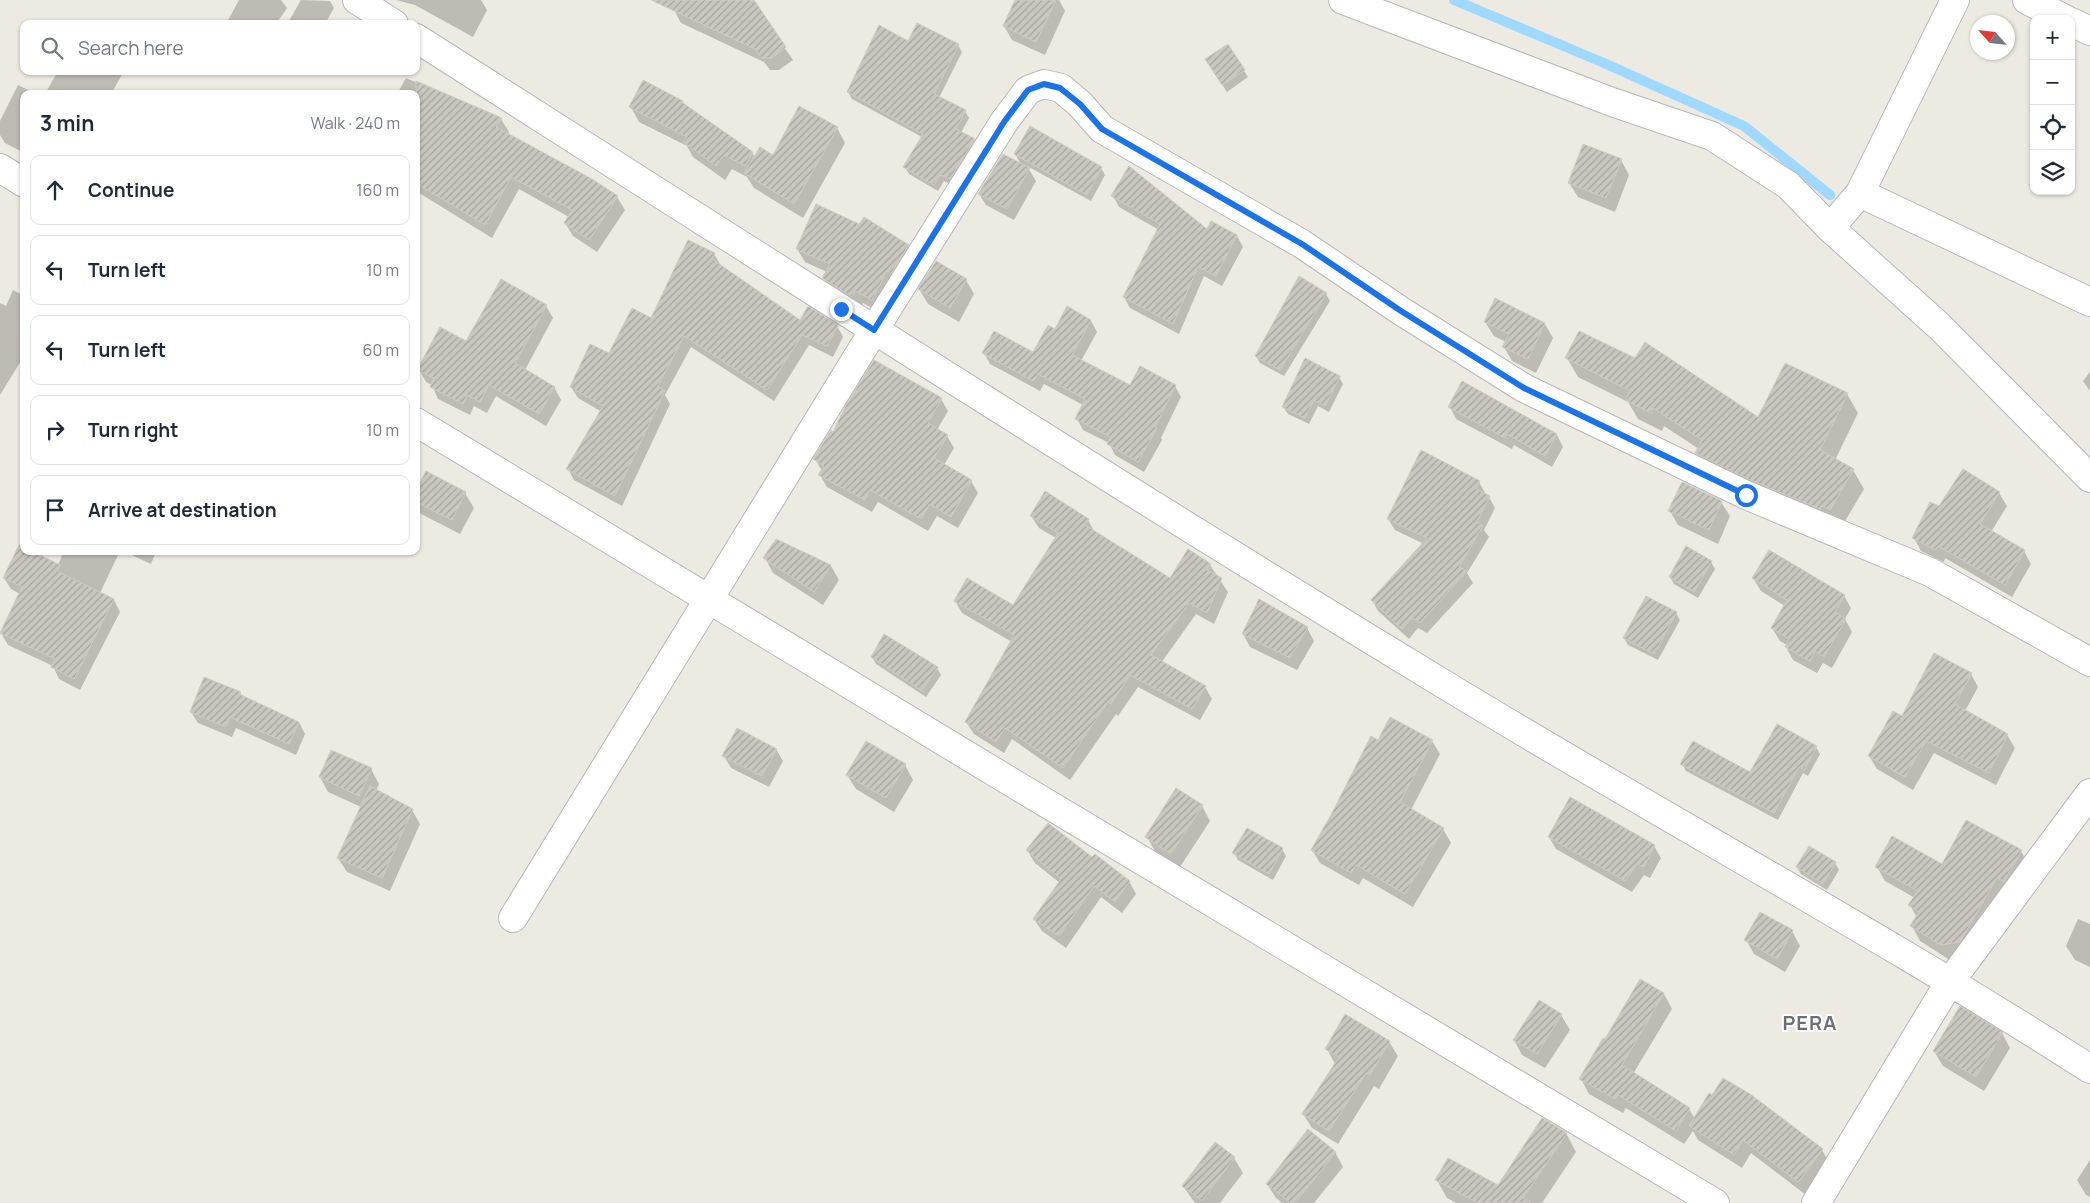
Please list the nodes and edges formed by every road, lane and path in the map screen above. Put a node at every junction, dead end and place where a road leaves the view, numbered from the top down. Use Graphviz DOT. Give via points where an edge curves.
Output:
graph roads {
  1 [pos="357,0"];
  2 [pos="1343,0"];
  3 [pos="1955,0"];
  4 [pos="2027,0"];
  5 [pos="2058,15"];
  6 [pos="388,20"];
  7 [pos="2075,24"];
  8 [pos="2090,31"];
  9 [pos="420,41"];
  10 [pos="0,168"];
  11 [pos="20,180"];
  12 [pos="1860,193"];
  13 [pos="1830,228"];
  14 [pos="2090,302"];
  15 [pos="874,330"];
  16 [pos="420,424"];
  17 [pos="2090,478"];
  18 [pos="710,600"];
  19 [pos="2090,662"];
  20 [pos="2090,794"];
  21 [pos="513,918"];
  22 [pos="1949,983"];
  23 [pos="2090,1069"];
  24 [pos="1715,1203"];
  25 [pos="1816,1203"];
  1 -- 6 [label="street"];
  2 -- 13 [label="street" via="1603,99 1712,136 1788,185"];
  3 -- 12 [label="street"];
  4 -- 5 [label="street"];
  7 -- 8 [label="street"];
  9 -- 15 [label="street"];
  10 -- 11 [label="street"];
  12 -- 13 [label="street"];
  12 -- 14 [label="street"];
  13 -- 17 [label="street" via="1939,326"];
  15 -- 18 [label="street"];
  15 -- 19 [label="street" via="1004,122 1028,90 1044,84 1060,88 1080,104 1102,129 1302,244 1524,388 1746,495 1930,572"];
  15 -- 22 [label="street" via="1438,681"];
  16 -- 18 [label="street"];
  18 -- 21 [label="street"];
  18 -- 24 [label="street"];
  20 -- 22 [label="street"];
  22 -- 23 [label="street"];
  22 -- 25 [label="street"];
}
